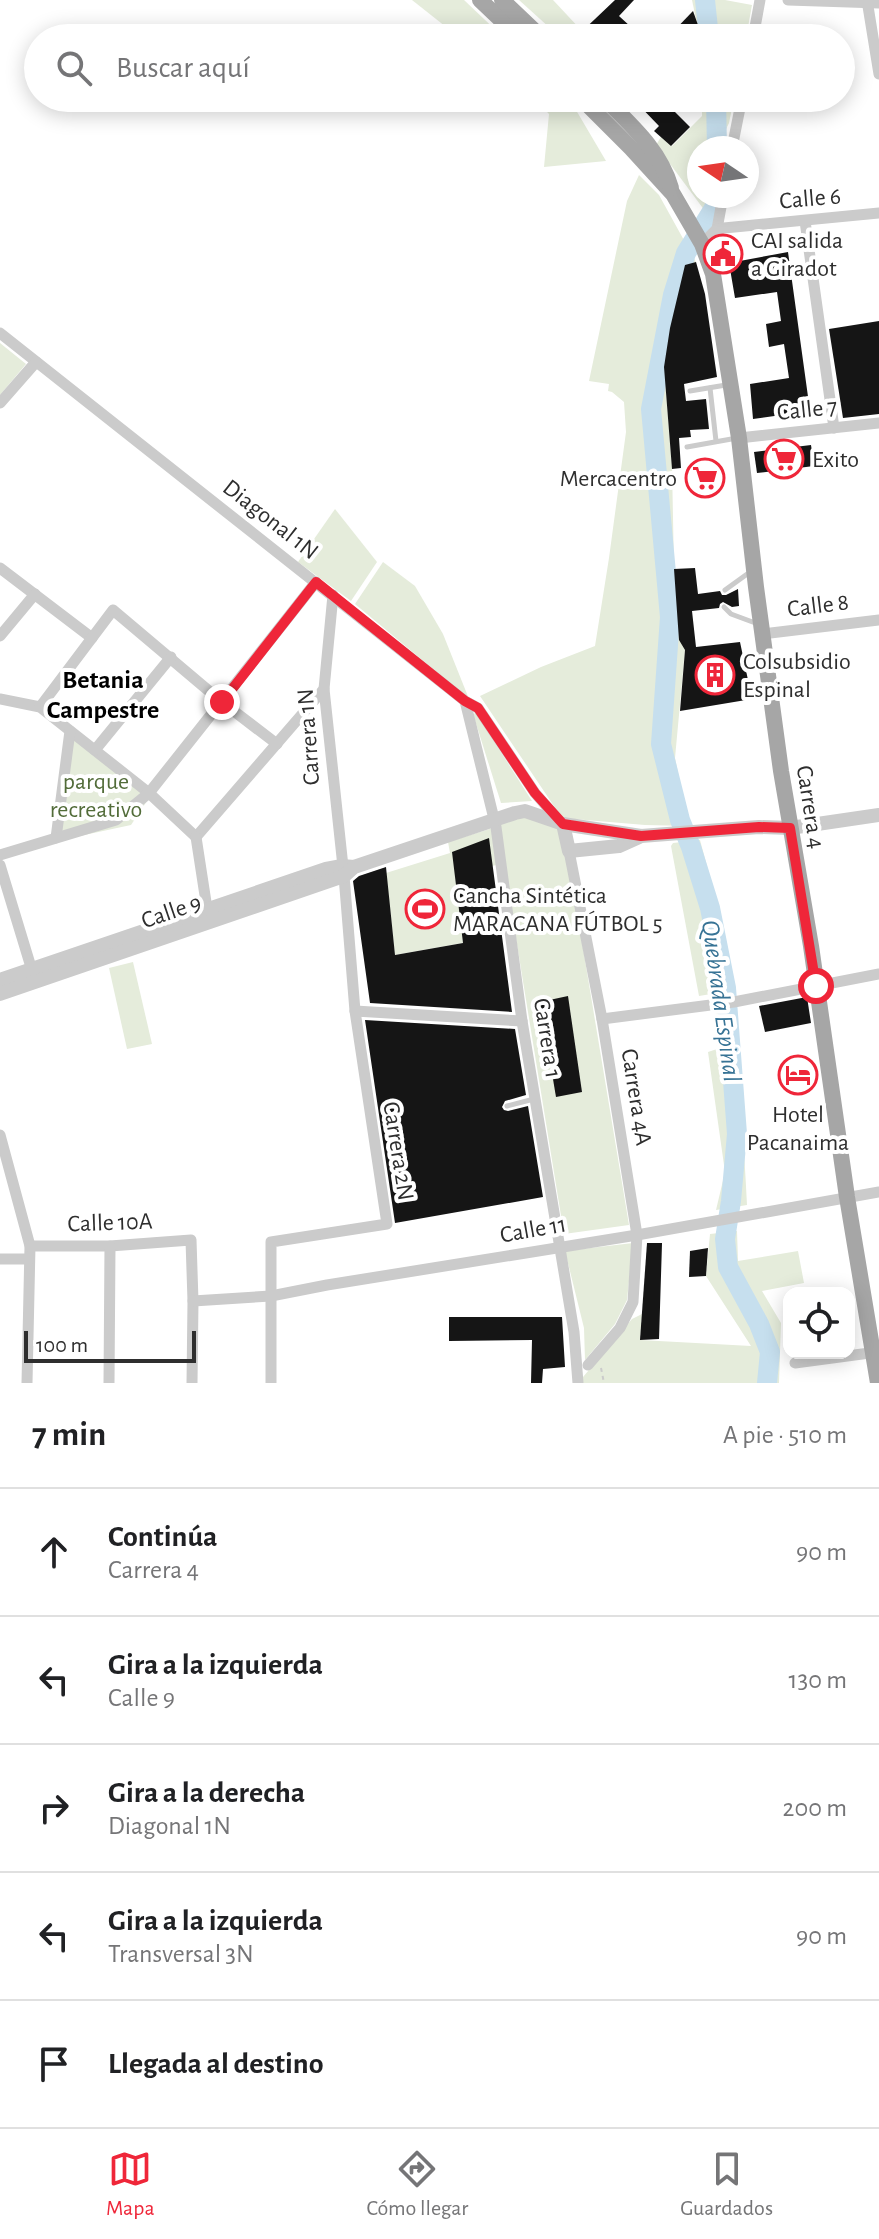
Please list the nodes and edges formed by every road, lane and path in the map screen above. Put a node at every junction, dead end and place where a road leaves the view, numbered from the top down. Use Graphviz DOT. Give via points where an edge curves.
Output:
graph roads {
  1 [pos="480,0"];
  2 [pos="502,0"];
  3 [pos="760,0"];
  4 [pos="788,0"];
  5 [pos="871,2"];
  6 [pos="505,24"];
  7 [pos="527,24"];
  8 [pos="756,24"];
  9 [pos="879,74"];
  10 [pos="595,112"];
  11 [pos="618,112"];
  12 [pos="739,112"];
  13 [pos="734,136"];
  14 [pos="673,194"];
  15 [pos="721,208"];
  16 [pos="879,213"];
  17 [pos="805,221"];
  18 [pos="717,229"];
  19 [pos="701,242"];
  20 [pos="0,333"];
  21 [pos="36,362"];
  22 [pos="731,385"];
  23 [pos="710,388"];
  24 [pos="690,391"];
  25 [pos="0,403"];
  26 [pos="879,423"];
  27 [pos="834,428"];
  28 [pos="739,438"];
  29 [pos="716,441"];
  30 [pos="687,447"];
  31 [pos="0,568"];
  32 [pos="754,569"];
  33 [pos="316,582"];
  34 [pos="725,590"];
  35 [pos="35,594"];
  36 [pos="333,595"];
  37 [pos="724,607"];
  38 [pos="879,620"];
  39 [pos="762,630"];
  40 [pos="0,636"];
  41 [pos="92,638"];
  42 [pos="171,657"];
  43 [pos="324,689"];
  44 [pos="0,699"];
  45 [pos="465,701"];
  46 [pos="222,702"];
  47 [pos="40,707"];
  48 [pos="70,731"];
  49 [pos="277,744"];
  50 [pos="95,750"];
  51 [pos="149,793"];
  52 [pos="879,815"];
  53 [pos="493,819"];
  54 [pos="563,824"];
  55 [pos="790,828"];
  56 [pos="641,836"];
  57 [pos="196,837"];
  58 [pos="56,838"];
  59 [pos="569,851"];
  60 [pos="0,855"];
  61 [pos="0,865"];
  62 [pos="346,869"];
  63 [pos="208,914"];
  64 [pos="879,974"];
  65 [pos="34,975"];
  66 [pos="0,980"];
  67 [pos="816,986"];
  68 [pos="0,994"];
  69 [pos="355,1011"];
  70 [pos="602,1019"];
  71 [pos="522,1021"];
  72 [pos="535,1099"];
  73 [pos="507,1106"];
  74 [pos="0,1135"];
  75 [pos="879,1192"];
  76 [pos="847,1197"];
  77 [pos="637,1235"];
  78 [pos="30,1246"];
  79 [pos="110,1246"];
  80 [pos="558,1246"];
  81 [pos="0,1259"];
  82 [pos="29,1259"];
  83 [pos="271,1296"];
  84 [pos="193,1301"];
  85 [pos="876,1352"];
  86 [pos="795,1363"];
  87 [pos="588,1365"];
  88 [pos="27,1383"];
  89 [pos="109,1383"];
  90 [pos="192,1383"];
  91 [pos="271,1383"];
  92 [pos="578,1383"];
  93 [pos="878,1383"];
  1 -- 6 [label="main road"];
  2 -- 7 [label="main road"];
  3 -- 8 [label="street"];
  4 -- 5 [label="street"];
  5 -- 9 [label="street"];
  10 -- 14 [label="main road"];
  11 -- 14 [label="main road" via="650,144"];
  12 -- 13 [label="street"];
  14 -- 19 [label="main road, Carrera 4"];
  15 -- 18 [label="street"];
  16 -- 17 [label="street, Calle 6"];
  17 -- 18 [label="street, Calle 6"];
  17 -- 27 [label="street"];
  18 -- 19 [label="street"];
  19 -- 22 [label="main road, Carrera 4" via="713,274"];
  20 -- 21 [label="street, Diagonal 1N"];
  21 -- 25 [label="street"];
  21 -- 33 [label="street, Diagonal 1N"];
  22 -- 23 [label="lane"];
  22 -- 28 [label="main road, Carrera 4"];
  23 -- 24 [label="lane"];
  23 -- 29 [label="lane"];
  26 -- 27 [label="street, Calle 7"];
  27 -- 28 [label="street, Calle 7"];
  28 -- 29 [label="lane"];
  28 -- 32 [label="main road, Carrera 4"];
  29 -- 30 [label="lane"];
  31 -- 35 [label="street"];
  32 -- 34 [label="lane"];
  32 -- 39 [label="main road, Carrera 4"];
  33 -- 36 [label="street, Diagonal 1N"];
  33 -- 46 [label="street"];
  35 -- 40 [label="street"];
  35 -- 41 [label="street"];
  36 -- 43 [label="street, Carrera 1N"];
  36 -- 45 [label="street, Diagonal 1N"];
  37 -- 39 [label="lane"];
  38 -- 39 [label="street, Calle 8"];
  39 -- 55 [label="main road, Carrera 4"];
  41 -- 42 [label="street" via="113,610"];
  41 -- 47 [label="street"];
  42 -- 46 [label="street"];
  42 -- 50 [label="street"];
  43 -- 49 [label="street"];
  43 -- 62 [label="street, Carrera 1N"];
  44 -- 47 [label="street"];
  45 -- 53 [label="street, Carrera 1"];
  45 -- 54 [label="street, Diagonal 1N" via="478,708 535,793"];
  46 -- 49 [label="street"];
  46 -- 51 [label="street"];
  47 -- 48 [label="street"];
  48 -- 50 [label="street"];
  48 -- 58 [label="street"];
  49 -- 57 [label="street"];
  50 -- 51 [label="street"];
  51 -- 57 [label="street"];
  51 -- 58 [label="street" via="116,820"];
  52 -- 55 [label="street, Calle 9"];
  53 -- 54 [label="street, Calle 9" via="525,811"];
  53 -- 62 [label="street, Calle 9"];
  53 -- 71 [label="street, Carrera 1"];
  54 -- 56 [label="street, Calle 9"];
  54 -- 59 [label="street, Carrera 4A"];
  55 -- 56 [label="street, Calle 9"];
  55 -- 67 [label="main road, Carrera 4"];
  56 -- 59 [label="street, Calle 9" via="619,846"];
  57 -- 63 [label="street"];
  58 -- 60 [label="street"];
  59 -- 70 [label="street, Carrera 4A"];
  61 -- 65 [label="street"];
  62 -- 63 [label="street, Calle 9" via="326,869"];
  62 -- 69 [label="street, Carrera 2N"];
  63 -- 65 [label="street, Calle 9"];
  64 -- 67 [label="street"];
  65 -- 66 [label="street, Calle 9"];
  65 -- 68 [label="street, Calle 9"];
  67 -- 70 [label="street"];
  67 -- 76 [label="main road, Carrera 4"];
  69 -- 71 [label="street"];
  69 -- 83 [label="street, Carrera 2N" via="387,1224 271,1242"];
  70 -- 77 [label="street, Carrera 4A"];
  71 -- 72 [label="street, Carrera 1"];
  72 -- 73 [label="lane"];
  72 -- 80 [label="street, Carrera 1"];
  74 -- 78 [label="street"];
  75 -- 76 [label="street, Calle 11"];
  76 -- 77 [label="street, Calle 11"];
  76 -- 85 [label="main road, Carrera 4"];
  77 -- 80 [label="street, Calle 11"];
  77 -- 87 [label="street, Carrera 4A" via="633,1302 620,1328"];
  78 -- 79 [label="street, Calle 10A"];
  78 -- 82 [label="street"];
  79 -- 84 [label="street, Calle 10A" via="191,1240"];
  79 -- 89 [label="street"];
  80 -- 83 [label="street, Calle 11"];
  80 -- 92 [label="street, Carrera 1"];
  81 -- 82 [label="street"];
  82 -- 88 [label="street"];
  83 -- 84 [label="street, Calle 11"];
  83 -- 91 [label="street, Carrera 2N"];
  84 -- 90 [label="street"];
  85 -- 86 [label="street"];
  85 -- 93 [label="main road, Carrera 4"];
}
